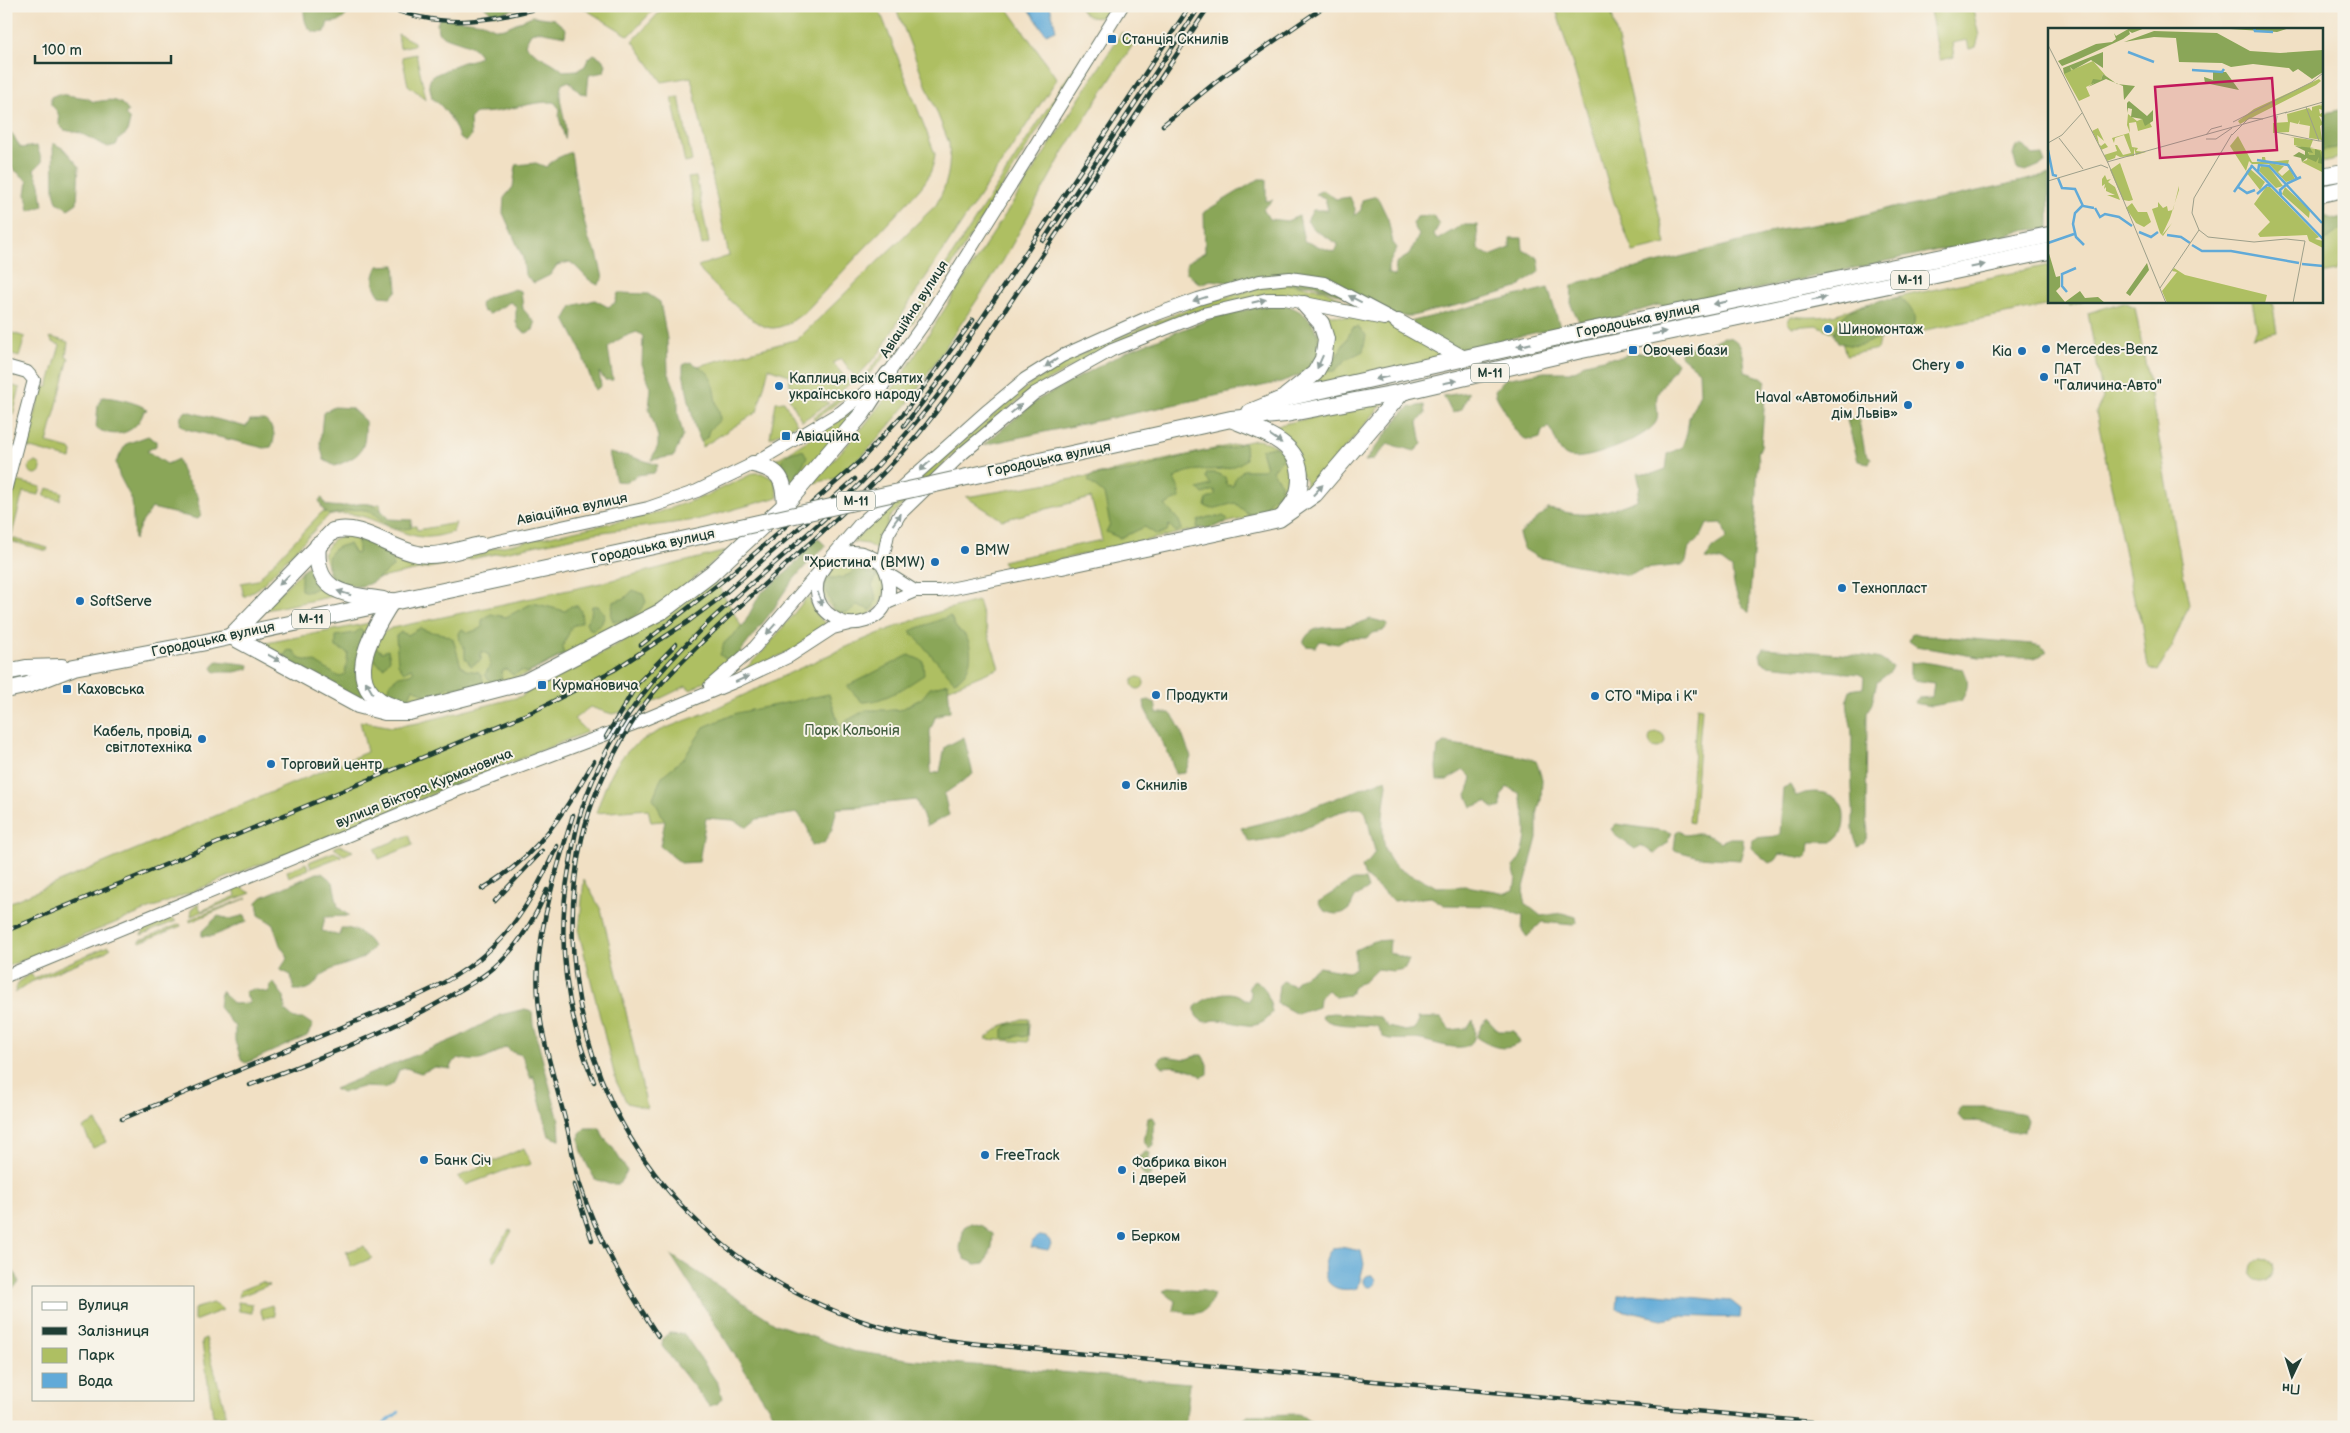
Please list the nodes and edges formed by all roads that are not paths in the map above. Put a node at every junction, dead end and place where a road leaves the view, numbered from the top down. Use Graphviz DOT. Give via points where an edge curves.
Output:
graph roads {
  1 [pos="1122,6"];
  2 [pos="2344,172"];
  3 [pos="2322,176"];
  4 [pos="2344,189"];
  5 [pos="2322,194"];
  6 [pos="2048,235"];
  7 [pos="2048,251"];
  8 [pos="1304,304"];
  9 [pos="1398,322"];
  10 [pos="1464,359"];
  11 [pos="6,366"];
  12 [pos="888,374"];
  13 [pos="1402,392"];
  14 [pos="1282,399"];
  15 [pos="1231,419"];
  16 [pos="753,464"];
  17 [pos="6,487"];
  18 [pos="786,505"];
  19 [pos="1279,519"];
  20 [pos="318,545"];
  21 [pos="480,545"];
  22 [pos="825,565"];
  23 [pos="1062,566"];
  24 [pos="885,569"];
  25 [pos="915,591"];
  26 [pos="392,602"];
  27 [pos="887,603"];
  28 [pos="849,624"];
  29 [pos="231,636"];
  30 [pos="74,667"];
  31 [pos="6,672"];
  32 [pos="6,690"];
  33 [pos="696,696"];
  34 [pos="409,712"];
  35 [pos="6,976"];
  1 -- 12 [label="street, Авіаційна вулиця" via="932,310"];
  2 -- 3 [label="main road"];
  4 -- 5 [label="main road"];
  6 -- 10 [label="main road, Городоцька вулиця / М-11, one-way"];
  13 -- 7 [label="main road, Городоцька вулиця / М-11, one-way" via="1577,350"];
  8 -- 9 [label="street"];
  8 -- 14 [label="main road, one-way" via="1321,323 1326,339 1323,359 1315,373"];
  24 -- 8 [label="street, one-way" via="888,534 900,514 963,453 1035,393 1112,350 1202,314 1267,299"];
  9 -- 10 [label="main road"];
  9 -- 22 [label="street, one-way" via="1324,283 1290,278 1260,281 1198,299 1126,327 1062,356 1026,380 866,519"];
  10 -- 14 [label="main road, Городоцька вулиця / М-11, one-way"];
  11 -- 17 [label="street" via="27,372 34,380"];
  12 -- 16 [label="street, Авіаційна вулиця" via="841,412"];
  12 -- 18 [label="main road" via="862,414"];
  13 -- 15 [label="main road, Городоцька вулиця / М-11" via="1286,414"];
  19 -- 13 [label="main road, one-way" via="1315,494"];
  14 -- 15 [label="main road, Городоцька вулиця / М-11"];
  15 -- 19 [label="main road, one-way" via="1269,435 1286,446 1294,456 1300,469 1300,488 1296,501"];
  15 -- 26 [label="main road, Городоцька вулиця / М-11, bridge"];
  16 -- 18 [label="main road" via="779,474 785,487"];
  16 -- 21 [label="street, Авіаційна вулиця" via="696,491 648,508"];
  18 -- 34 [label="main road" via="711,574 662,611 525,682"];
  19 -- 23 [label="main road"];
  20 -- 21 [label="main road" via="333,531 349,528 419,555"];
  26 -- 20 [label="main road, one-way" via="348,595 327,584 318,566"];
  20 -- 29 [label="main road, one-way"];
  22 -- 24 [label="street" via="841,553 852,551 863,552"];
  22 -- 28 [label="street, one-way" via="819,576 818,597 830,615"];
  22 -- 33 [label="street, one-way" via="755,647"];
  23 -- 25 [label="street" via="940,591"];
  24 -- 25 [label="street"];
  24 -- 27 [label="street" via="890,594"];
  25 -- 27 [label="street"];
  26 -- 29 [label="main road, Городоцька вулиця / М-11"];
  34 -- 26 [label="main road, one-way" via="376,697 362,670 366,646"];
  27 -- 28 [label="street" via="871,620"];
  33 -- 28 [label="street, вулиця Віктора Курмановича, one-way" via="739,680 790,656 833,628"];
  29 -- 30 [label="main road, Городоцька вулиця / М-11"];
  29 -- 34 [label="main road, one-way" via="358,705 385,712"];
  30 -- 31 [label="main road, Городоцька вулиця / М-11" via="26,668"];
  30 -- 32 [label="main road, Городоцька вулиця / М-11"];
  33 -- 35 [label="street, вулиця Віктора Курмановича" via="631,725 450,793"];
}
